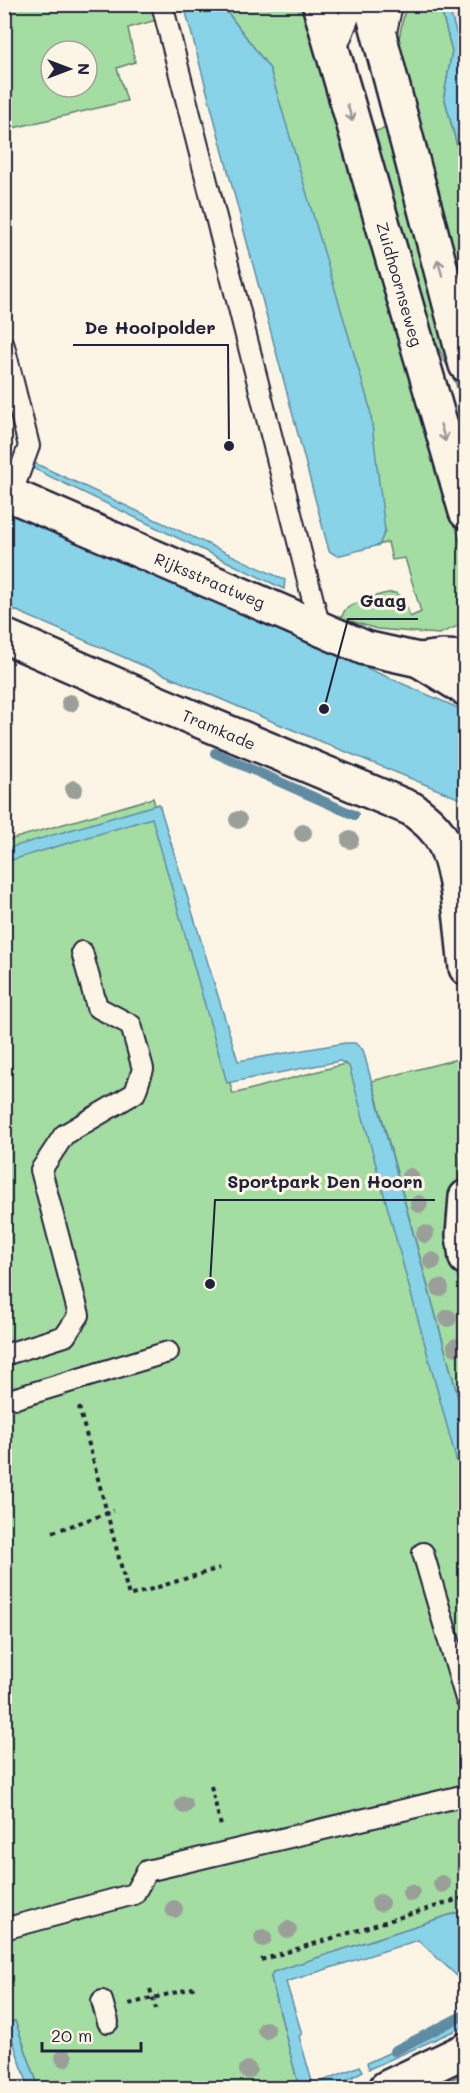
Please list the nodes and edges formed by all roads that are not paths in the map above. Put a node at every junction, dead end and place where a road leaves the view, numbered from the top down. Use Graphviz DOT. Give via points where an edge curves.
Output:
graph roads {
  1 [pos="162,4"];
  2 [pos="319,4"];
  3 [pos="354,4"];
  4 [pos="370,4"];
  5 [pos="393,4"];
  6 [pos="383,46"];
  7 [pos="333,57"];
  8 [pos="4,345"];
  9 [pos="465,366"];
  10 [pos="8,493"];
  11 [pos="465,512"];
  12 [pos="320,628"];
  13 [pos="4,636"];
  14 [pos="465,658"];
  15 [pos="419,660"];
  16 [pos="465,689"];
  17 [pos="82,952"];
  18 [pos="465,968"];
  19 [pos="465,1197"];
  20 [pos="465,1258"];
  21 [pos="168,1352"];
  22 [pos="4,1355"];
  23 [pos="16,1398"];
  24 [pos="423,1553"];
  25 [pos="465,1699"];
  26 [pos="465,1795"];
  27 [pos="4,1929"];
  28 [pos="465,2050"];
  29 [pos="386,2088"];
  1 -- 12 [label="lane"];
  2 -- 7 [label="street, Zuidhoornseweg"];
  3 -- 7 [label="lane"];
  4 -- 6 [label="street"];
  5 -- 6 [label="lane"];
  9 -- 6 [label="street, one-way"];
  7 -- 11 [label="street, Zuidhoornseweg, one-way"];
  8 -- 10 [label="lane" via="29,446"];
  10 -- 12 [label="street, Rijksstraatweg"];
  12 -- 15 [label="street, Rijksstraatweg" via="365,648"];
  13 -- 18 [label="street, Tramkade" via="412,809 432,824 445,844 454,877"];
  14 -- 15 [label="street, Rijksstraatweg"];
  15 -- 16 [label="street, Rijksstraatweg"];
  17 -- 22 [label="lane" via="98,1007 131,1025 143,1069 135,1093 64,1135 41,1170 79,1315 65,1336"];
  19 -- 20 [label="street"];
  21 -- 23 [label="lane"];
  24 -- 25 [label="lane"];
  26 -- 27 [label="lane" via="147,1871 134,1894"];
  28 -- 29 [label="street"];
}
